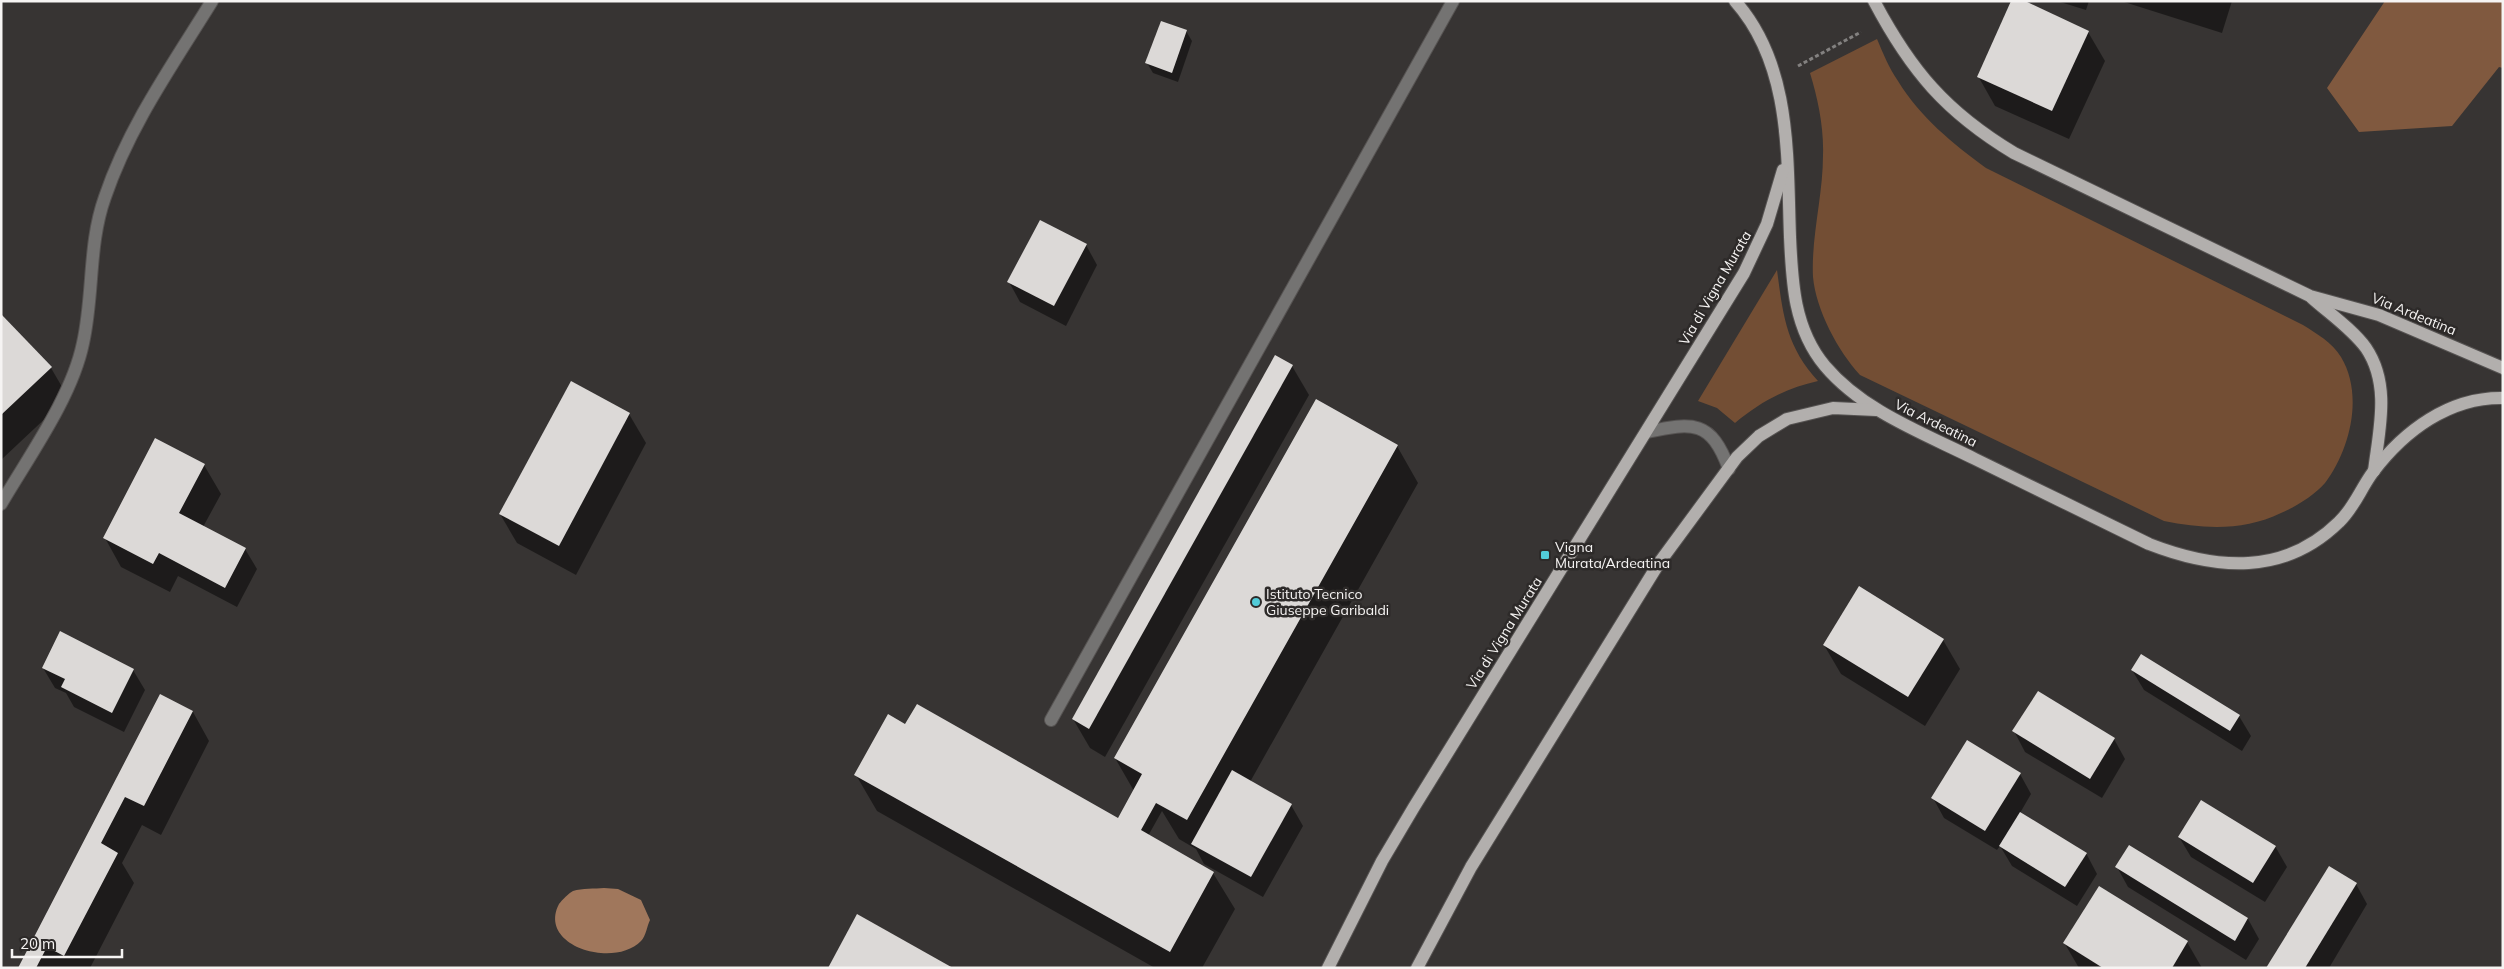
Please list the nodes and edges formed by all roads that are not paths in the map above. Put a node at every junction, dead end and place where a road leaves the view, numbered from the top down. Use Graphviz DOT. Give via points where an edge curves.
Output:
graph roads {
  1 [pos="212,1"];
  2 [pos="1453,1"];
  3 [pos="1735,1"];
  4 [pos="1874,1"];
  5 [pos="1786,156"];
  6 [pos="2310,296"];
  7 [pos="2503,368"];
  8 [pos="2503,398"];
  9 [pos="1876,410"];
  10 [pos="1647,432"];
  11 [pos="1728,469"];
  12 [pos="2374,472"];
  13 [pos="18,477"];
  14 [pos="1,485"];
  15 [pos="1,504"];
  16 [pos="1051,720"];
  17 [pos="1328,968"];
  18 [pos="1418,968"];
  1 -- 13 [label="street" via="142,116 111,179 93,245 89,309 78,363"];
  2 -- 16 [label="street"];
  3 -- 5 [label="main road, Via Ardeatina" via="1758,35 1776,78"];
  4 -- 6 [label="main road, Via Ardeatina" via="1917,72 1946,105 1995,142 2159,225"];
  5 -- 9 [label="main road, Via Ardeatina" via="1793,288 1800,323 1825,366"];
  5 -- 10 [label="main road, Via di Vigna Murata" via="1775,202 1754,253"];
  6 -- 7 [label="main road, Via Ardeatina" via="2379,314"];
  6 -- 12 [label="main road, Via Ardeatina" via="2365,347 2377,371 2381,406"];
  8 -- 12 [label="main road, Via Ardeatina" via="2459,405 2429,419 2403,438"];
  9 -- 11 [label="main road" via="1833,408 1808,412 1778,424 1749,445"];
  9 -- 12 [label="main road, Via Ardeatina" via="2149,544 2179,556 2215,564 2264,561 2304,549 2340,521"];
  10 -- 11 [label="street" via="1688,426 1704,430 1714,438"];
  10 -- 17 [label="main road, Via di Vigna Murata" via="1382,860"];
  11 -- 18 [label="main road" via="1659,563 1471,867"];
  13 -- 14 [label="street"];
  13 -- 15 [label="street"];
}
